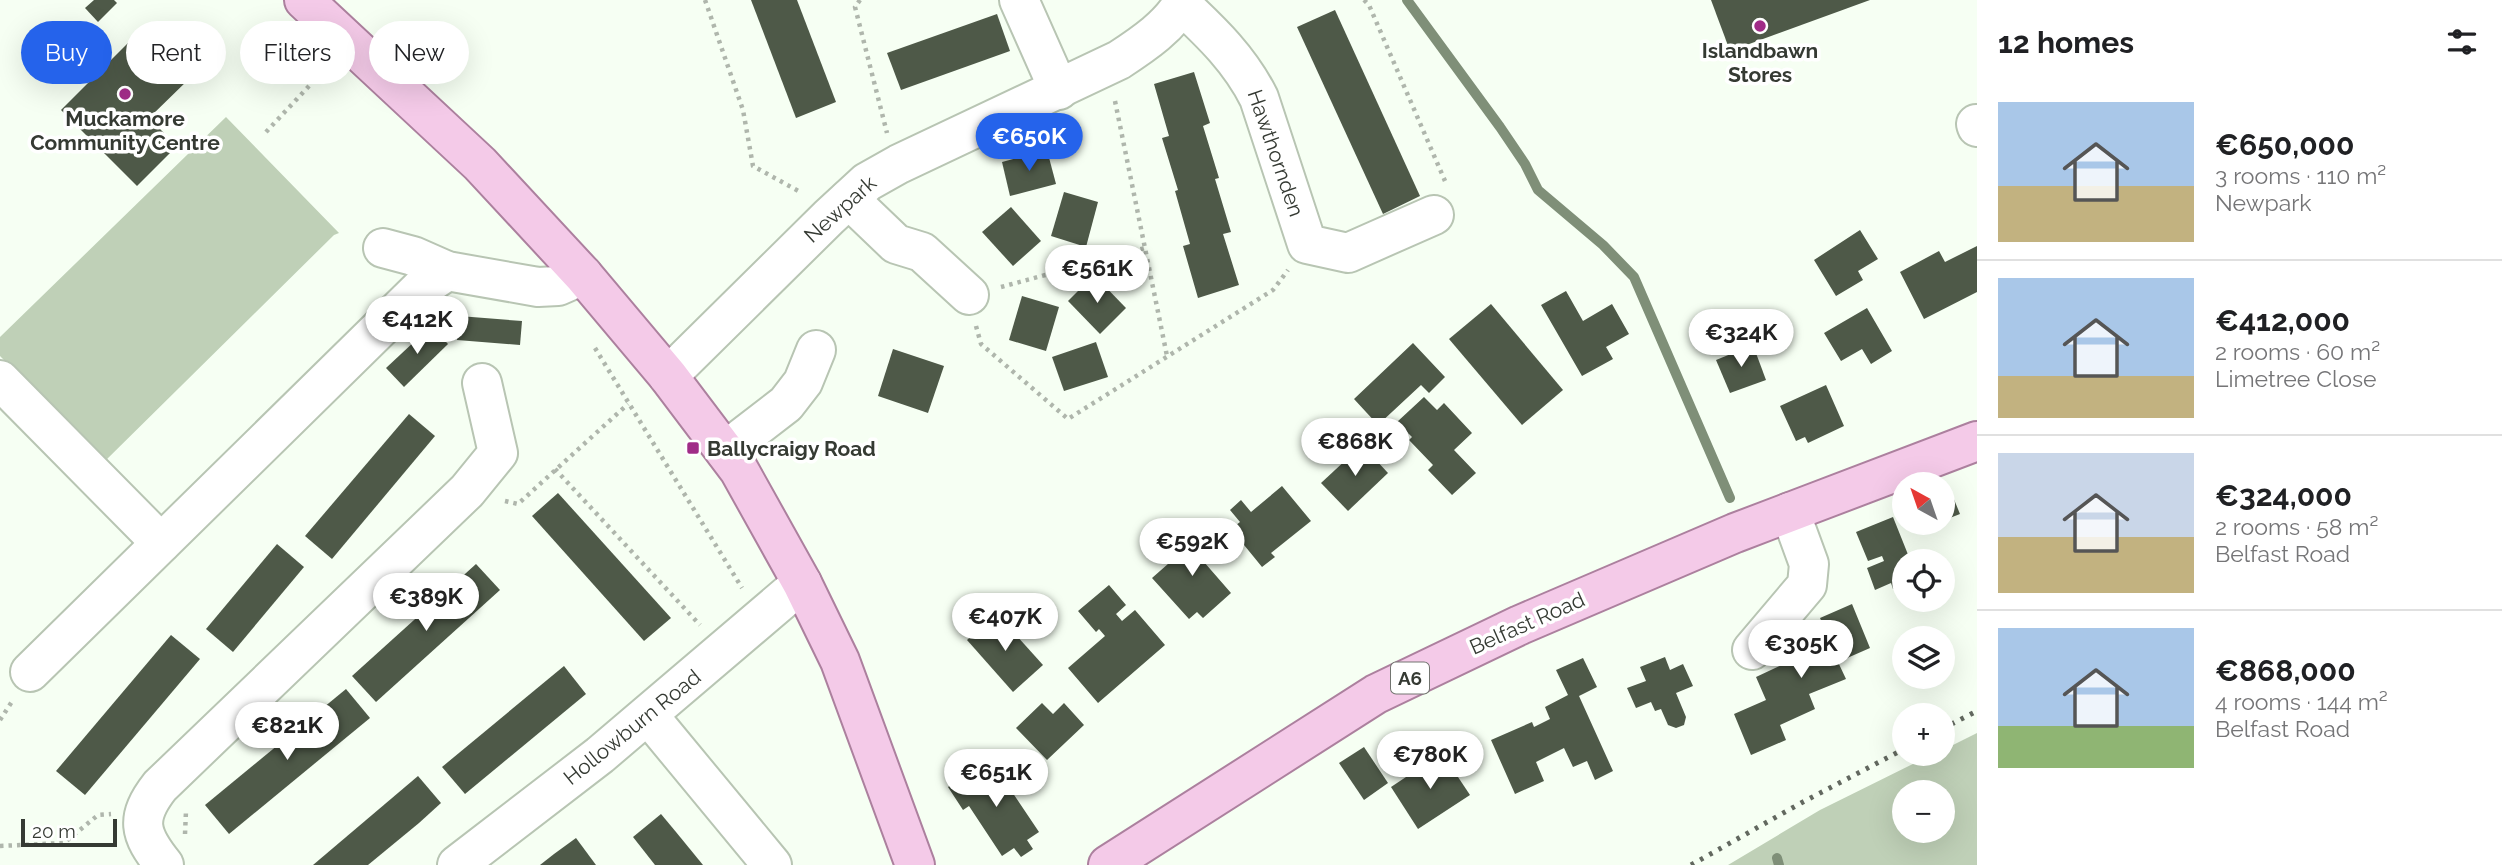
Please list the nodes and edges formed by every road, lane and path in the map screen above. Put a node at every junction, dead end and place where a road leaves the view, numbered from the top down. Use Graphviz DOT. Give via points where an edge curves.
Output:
graph roads {
  1 [pos="304,0"];
  2 [pos="705,0"];
  3 [pos="860,0"];
  4 [pos="1019,0"];
  5 [pos="1364,0"];
  6 [pos="1183,2"];
  7 [pos="1108,65"];
  8 [pos="310,84"];
  9 [pos="1059,90"];
  10 [pos="266,132"];
  11 [pos="899,164"];
  12 [pos="839,208"];
  13 [pos="1434,215"];
  14 [pos="1307,244"];
  15 [pos="383,248"];
  16 [pos="1145,248"];
  17 [pos="447,271"];
  18 [pos="583,275"];
  19 [pos="969,295"];
  20 [pos="593,345"];
  21 [pos="816,350"];
  22 [pos="1167,356"];
  23 [pos="668,376"];
  24 [pos="0,380"];
  25 [pos="482,383"];
  26 [pos="628,403"];
  27 [pos="1977,441"];
  28 [pos="725,452"];
  29 [pos="555,469"];
  30 [pos="467,491"];
  31 [pos="1790,512"];
  32 [pos="161,543"];
  33 [pos="802,583"];
  34 [pos="761,619"];
  35 [pos="1752,650"];
  36 [pos="724,651"];
  37 [pos="30,672"];
  38 [pos="648,715"];
  39 [pos="144,810"];
  40 [pos="0,846"];
  41 [pos="164,865"];
  42 [pos="457,865"];
  43 [pos="772,865"];
  44 [pos="915,865"];
  45 [pos="1108,865"];
  1 -- 18 [label="main road" via="480,164"];
  2 -- 12 [label="path" via="743,110 754,166"];
  3 -- 11 [label="path" via="855,7"];
  4 -- 9 [label="street"];
  5 -- 13 [label="path" via="1456,206"];
  6 -- 7 [label="street, Newpark" via="1138,48"];
  6 -- 14 [label="street, Hawthornden" via="1226,48 1259,97"];
  7 -- 9 [label="street, Newpark"];
  7 -- 16 [label="path"];
  8 -- 10 [label="path"];
  9 -- 11 [label="street, Newpark"];
  11 -- 12 [label="street, Newpark" via="867,182"];
  12 -- 19 [label="street" via="896,244 922,252"];
  12 -- 23 [label="street, Newpark"];
  13 -- 14 [label="street" via="1348,253"];
  14 -- 22 [label="path" via="1273,289"];
  15 -- 17 [label="street"];
  16 -- 19 [label="path"];
  16 -- 22 [label="path"];
  17 -- 18 [label="street" via="538,287 558,286"];
  17 -- 32 [label="street" via="419,290"];
  18 -- 23 [label="main road"];
  19 -- 22 [label="path" via="981,344 1068,419"];
  20 -- 26 [label="path"];
  21 -- 28 [label="street" via="803,382 786,404"];
  23 -- 28 [label="main road"];
  24 -- 32 [label="street"];
  25 -- 30 [label="street" via="498,453"];
  26 -- 29 [label="path"];
  26 -- 34 [label="path"];
  27 -- 31 [label="main road, Belfast Road / A6"];
  28 -- 33 [label="main road"];
  29 -- 30 [label="path" via="518,504"];
  29 -- 36 [label="path"];
  30 -- 39 [label="street" via="160,786"];
  31 -- 35 [label="street" via="1809,564 1807,585"];
  31 -- 45 [label="main road, Belfast Road / A6" via="1520,625 1376,694"];
  32 -- 37 [label="street"];
  33 -- 34 [label="street, Hollowburn Road"];
  33 -- 44 [label="main road" via="840,662"];
  34 -- 36 [label="street, Hollowburn Road"];
  36 -- 38 [label="street, Hollowburn Road"];
  38 -- 42 [label="street, Hollowburn Road"];
  38 -- 43 [label="street"];
  39 -- 40 [label="path" via="97,815 64,843"];
  39 -- 41 [label="street" via="146,837"];
}
